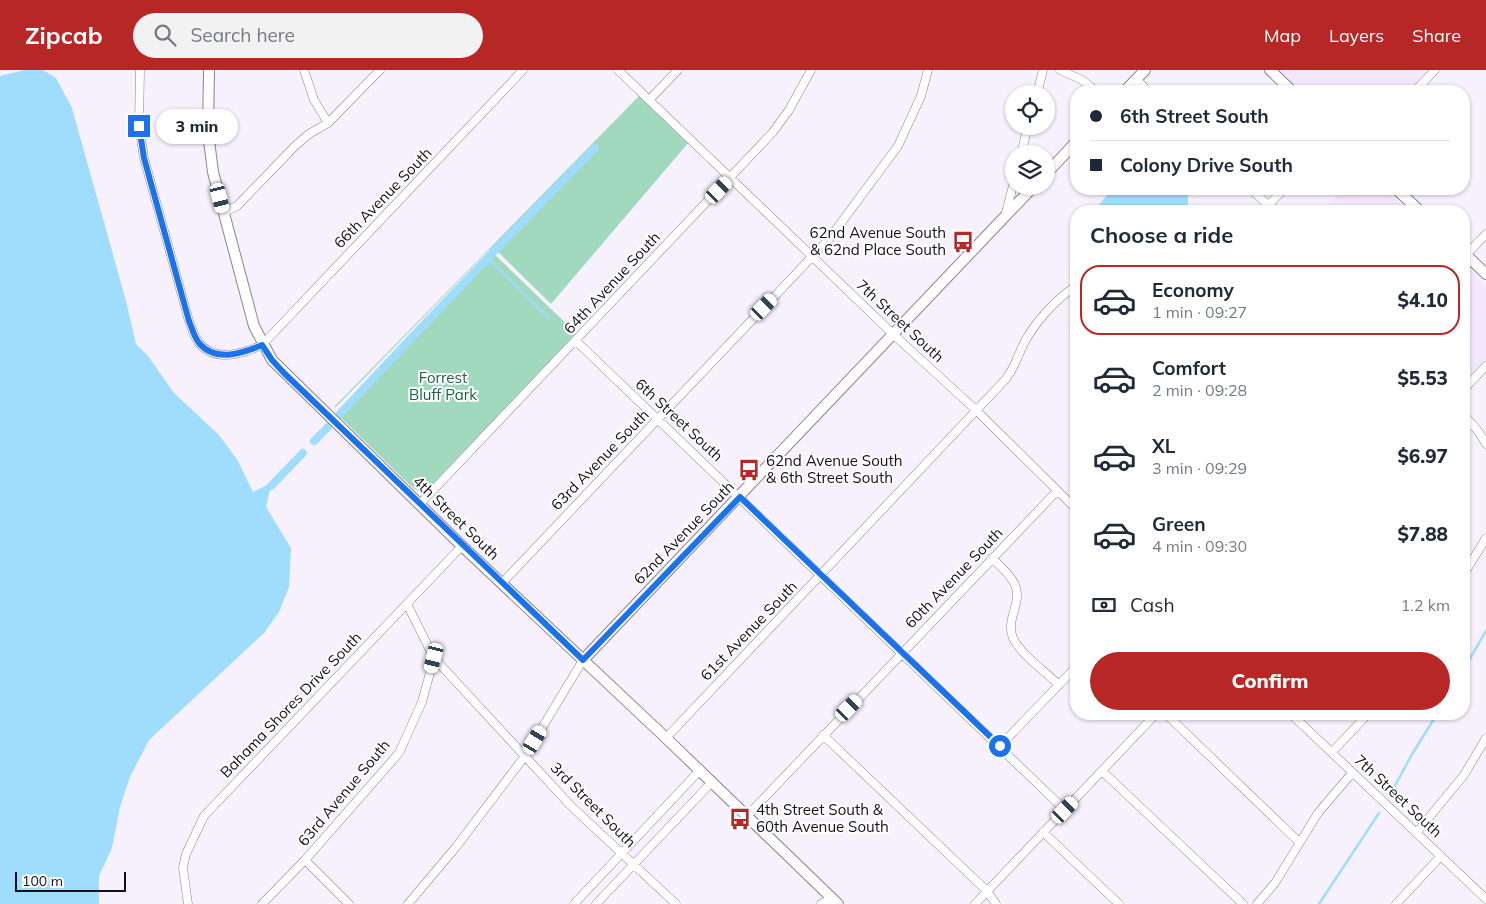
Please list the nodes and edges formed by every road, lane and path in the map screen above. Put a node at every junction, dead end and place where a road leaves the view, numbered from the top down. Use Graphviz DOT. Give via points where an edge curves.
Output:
graph roads {
  1 [pos="140,70"];
  2 [pos="209,70"];
  3 [pos="304,70"];
  4 [pos="380,70"];
  5 [pos="523,70"];
  6 [pos="618,70"];
  7 [pos="678,70"];
  8 [pos="811,70"];
  9 [pos="928,70"];
  10 [pos="1043,70"];
  11 [pos="1060,70"];
  12 [pos="1145,70"];
  13 [pos="1270,70"];
  14 [pos="1435,70"];
  15 [pos="1136,79"];
  16 [pos="1039,85"];
  17 [pos="1088,85"];
  18 [pos="1130,85"];
  19 [pos="1142,85"];
  20 [pos="1286,85"];
  21 [pos="1420,85"];
  22 [pos="649,100"];
  23 [pos="328,123"];
  24 [pos="1070,148"];
  25 [pos="1055,164"];
  26 [pos="731,177"];
  27 [pos="1011,195"];
  28 [pos="1026,195"];
  29 [pos="1278,195"];
  30 [pos="1403,195"];
  31 [pos="1268,205"];
  32 [pos="1413,205"];
  33 [pos="224,212"];
  34 [pos="1005,218"];
  35 [pos="1486,234"];
  36 [pos="1470,249"];
  37 [pos="813,256"];
  38 [pos="1470,259"];
  39 [pos="1486,274"];
  40 [pos="1070,290"];
  41 [pos="894,335"];
  42 [pos="576,341"];
  43 [pos="262,345"];
  44 [pos="1486,366"];
  45 [pos="1470,383"];
  46 [pos="977,411"];
  47 [pos="658,419"];
  48 [pos="1470,422"];
  49 [pos="1486,444"];
  50 [pos="1057,491"];
  51 [pos="740,497"];
  52 [pos="420,504"];
  53 [pos="1070,504"];
  54 [pos="1486,538"];
  55 [pos="462,546"];
  56 [pos="992,558"];
  57 [pos="1470,564"];
  58 [pos="821,575"];
  59 [pos="502,583"];
  60 [pos="407,604"];
  61 [pos="902,652"];
  62 [pos="434,658"];
  63 [pos="583,660"];
  64 [pos="1070,674"];
  65 [pos="1060,685"];
  66 [pos="1150,720"];
  67 [pos="1172,720"];
  68 [pos="1297,720"];
  69 [pos="1362,720"];
  70 [pos="823,735"];
  71 [pos="666,738"];
  72 [pos="1485,744"];
  73 [pos="1000,746"];
  74 [pos="1332,752"];
  75 [pos="526,756"];
  76 [pos="700,770"];
  77 [pos="1102,771"];
  78 [pos="1352,773"];
  79 [pos="712,782"];
  80 [pos="1065,810"];
  81 [pos="747,816"];
  82 [pos="1043,832"];
  83 [pos="1417,832"];
  84 [pos="1299,842"];
  85 [pos="622,853"];
  86 [pos="1441,856"];
  87 [pos="305,860"];
  88 [pos="634,864"];
  89 [pos="987,891"];
  90 [pos="1486,899"];
  91 [pos="835,901"];
  92 [pos="188,904"];
  93 [pos="262,904"];
  94 [pos="349,904"];
  95 [pos="408,904"];
  96 [pos="574,904"];
  97 [pos="596,904"];
  98 [pos="676,904"];
  99 [pos="820,904"];
  100 [pos="974,904"];
  101 [pos="996,904"];
  102 [pos="1119,904"];
  103 [pos="1244,904"];
  104 [pos="1257,904"];
  105 [pos="1396,904"];
  1 -- 43 [label="street" via="139,126 144,158 195,335 206,349 216,354 243,354"];
  2 -- 33 [label="street, 4th Street South" via="208,133"];
  3 -- 23 [label="street" via="314,100"];
  4 -- 23 [label="street"];
  5 -- 43 [label="street, 66th Avenue South"];
  6 -- 22 [label="street, 7th Street South"];
  7 -- 22 [label="street"];
  8 -- 26 [label="street, 64th Avenue South" via="773,132"];
  9 -- 37 [label="street, 63rd Avenue South" via="921,96 898,146"];
  10 -- 16 [label="street"];
  11 -- 17 [label="street"];
  12 -- 15 [label="street"];
  13 -- 20 [label="street"];
  14 -- 21 [label="street"];
  15 -- 18 [label="street"];
  15 -- 19 [label="street"];
  22 -- 26 [label="street, 7th Street South"];
  23 -- 33 [label="street" via="309,134 237,206"];
  24 -- 25 [label="street"];
  26 -- 37 [label="street, 7th Street South"];
  26 -- 42 [label="street, 64th Avenue South"];
  27 -- 34 [label="street"];
  28 -- 34 [label="street, 62nd Avenue South"];
  29 -- 31 [label="street"];
  30 -- 32 [label="street"];
  33 -- 43 [label="street, 4th Street South"];
  34 -- 41 [label="street, 62nd Avenue South"];
  35 -- 36 [label="street"];
  37 -- 41 [label="street, 7th Street South"];
  37 -- 47 [label="street, 63rd Avenue South"];
  38 -- 39 [label="street"];
  40 -- 46 [label="street, 61st Avenue South" via="1044,316 1024,344 1015,368"];
  41 -- 46 [label="street, 7th Street South"];
  41 -- 51 [label="street, 62nd Avenue South"];
  42 -- 47 [label="street, 6th Street South"];
  42 -- 52 [label="street, 64th Avenue South"];
  43 -- 52 [label="street, 4th Street South" via="278,366"];
  44 -- 45 [label="street"];
  46 -- 50 [label="street, 7th Street South"];
  46 -- 58 [label="street, 61st Avenue South"];
  47 -- 51 [label="street, 6th Street South"];
  47 -- 59 [label="street, 63rd Avenue South"];
  48 -- 49 [label="street"];
  50 -- 53 [label="street, 7th Street South"];
  50 -- 56 [label="street, 60th Avenue South"];
  51 -- 58 [label="street, 6th Street South"];
  51 -- 63 [label="street, 62nd Avenue South"];
  52 -- 55 [label="street, 4th Street South"];
  54 -- 57 [label="street"];
  55 -- 59 [label="street, 4th Street South"];
  55 -- 60 [label="street, Bahama Shores Drive South"];
  56 -- 61 [label="street, 60th Avenue South"];
  56 -- 65 [label="street" via="1015,585 1017,599 1010,627 1013,637 1020,648"];
  58 -- 61 [label="street, 6th Street South"];
  58 -- 71 [label="street, 61st Avenue South"];
  59 -- 63 [label="street, 4th Street South"];
  60 -- 62 [label="street, 3rd Street South"];
  60 -- 92 [label="street, Bahama Shores Drive South" via="204,816 186,854 184,868"];
  61 -- 70 [label="street, 60th Avenue South"];
  61 -- 73 [label="street, 6th Street South"];
  62 -- 75 [label="street, 3rd Street South"];
  62 -- 87 [label="street, 63rd Avenue South" via="422,702 399,753"];
  63 -- 71 [label="street, 4th Street South"];
  63 -- 75 [label="street, 62nd Avenue South"];
  64 -- 65 [label="street"];
  65 -- 73 [label="street"];
  66 -- 77 [label="street"];
  67 -- 84 [label="street"];
  68 -- 74 [label="street, 7th Street South"];
  69 -- 74 [label="street"];
  70 -- 81 [label="street, 60th Avenue South"];
  70 -- 89 [label="street"];
  71 -- 76 [label="street, 4th Street South"];
  72 -- 83 [label="street"];
  73 -- 80 [label="street, 6th Street South"];
  74 -- 78 [label="street, 7th Street South"];
  75 -- 85 [label="street, 3rd Street South" via="571,806"];
  75 -- 95 [label="street, 62nd Avenue South"];
  76 -- 79 [label="street, 4th Street South"];
  76 -- 85 [label="street"];
  77 -- 80 [label="street"];
  77 -- 103 [label="street"];
  78 -- 83 [label="street, 7th Street South"];
  78 -- 84 [label="street" via="1318,813"];
  79 -- 81 [label="street, 4th Street South"];
  79 -- 88 [label="street"];
  80 -- 82 [label="street"];
  81 -- 91 [label="street, 4th Street South"];
  82 -- 89 [label="street"];
  82 -- 102 [label="street"];
  83 -- 86 [label="street, 7th Street South"];
  84 -- 104 [label="street" via="1275,883"];
  85 -- 88 [label="street, 3rd Street South"];
  85 -- 96 [label="street"];
  86 -- 90 [label="street, 7th Street South"];
  86 -- 105 [label="street"];
  87 -- 93 [label="street, 63rd Avenue South"];
  87 -- 94 [label="street"];
  88 -- 97 [label="street"];
  88 -- 98 [label="street, 3rd Street South"];
  89 -- 100 [label="street"];
  89 -- 101 [label="street"];
  91 -- 99 [label="street"];
}
